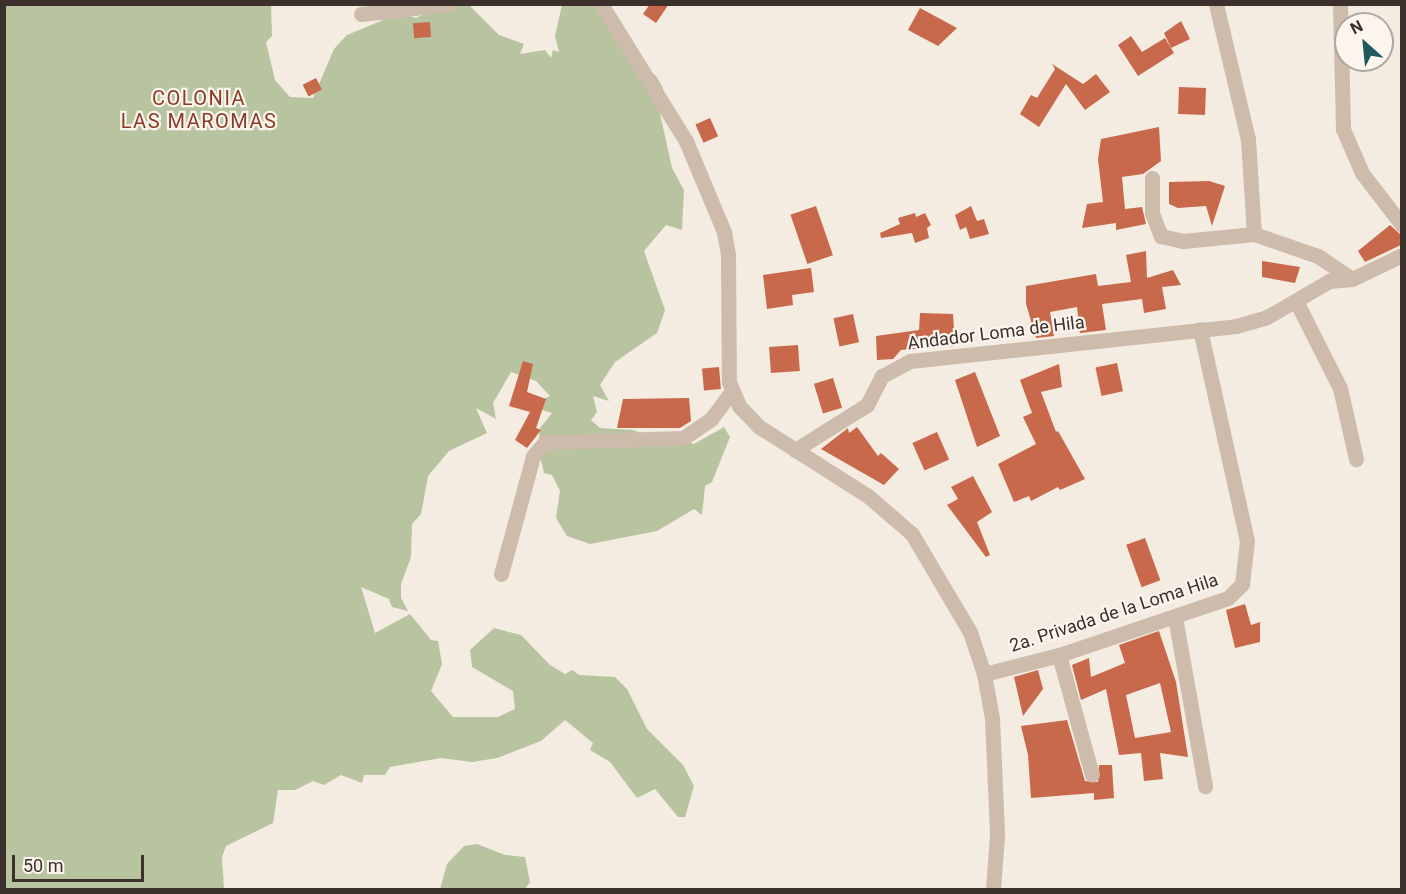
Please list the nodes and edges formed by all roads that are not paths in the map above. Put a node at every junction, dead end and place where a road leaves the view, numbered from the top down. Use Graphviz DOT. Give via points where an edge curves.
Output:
graph roads {
  1 [pos="449,4"];
  2 [pos="601,4"];
  3 [pos="1216,4"];
  4 [pos="1340,4"];
  5 [pos="361,14"];
  6 [pos="1152,178"];
  7 [pos="1401,225"];
  8 [pos="1254,234"];
  9 [pos="1401,255"];
  10 [pos="1352,279"];
  11 [pos="1296,302"];
  12 [pos="1200,328"];
  13 [pos="731,392"];
  14 [pos="795,450"];
  15 [pos="1356,459"];
  16 [pos="501,574"];
  17 [pos="1175,617"];
  18 [pos="1059,655"];
  19 [pos="984,674"];
  20 [pos="1092,775"];
  21 [pos="1206,786"];
  22 [pos="993,890"];
  1 -- 5 [label="street"];
  2 -- 13 [label="street" via="686,141 724,232"];
  3 -- 8 [label="street" via="1248,139"];
  4 -- 7 [label="street" via="1344,129 1362,173"];
  6 -- 8 [label="street" via="1152,213 1161,236 1183,241"];
  8 -- 10 [label="street" via="1318,256"];
  9 -- 10 [label="street, Andador Loma de Hila"];
  10 -- 11 [label="street, Andador Loma de Hila" via="1329,281"];
  11 -- 12 [label="street, Andador Loma de Hila" via="1267,317 1236,326"];
  11 -- 15 [label="street" via="1340,388"];
  12 -- 14 [label="street, Andador Loma de Hila" via="910,361 882,376 867,405"];
  12 -- 17 [label="street, 2a. Privada de la Loma Hila" via="1239,497 1247,541 1245,570 1242,584 1228,598"];
  13 -- 14 [label="street" via="748,417"];
  13 -- 16 [label="street" via="711,419 683,438 546,442 533,456"];
  14 -- 19 [label="street" via="868,496 912,534 970,632"];
  17 -- 18 [label="street, 2a. Privada de la Loma Hila"];
  17 -- 21 [label="street"];
  18 -- 19 [label="street, 2a. Privada de la Loma Hila"];
  18 -- 20 [label="street"];
  19 -- 22 [label="street" via="995,771"];
}
